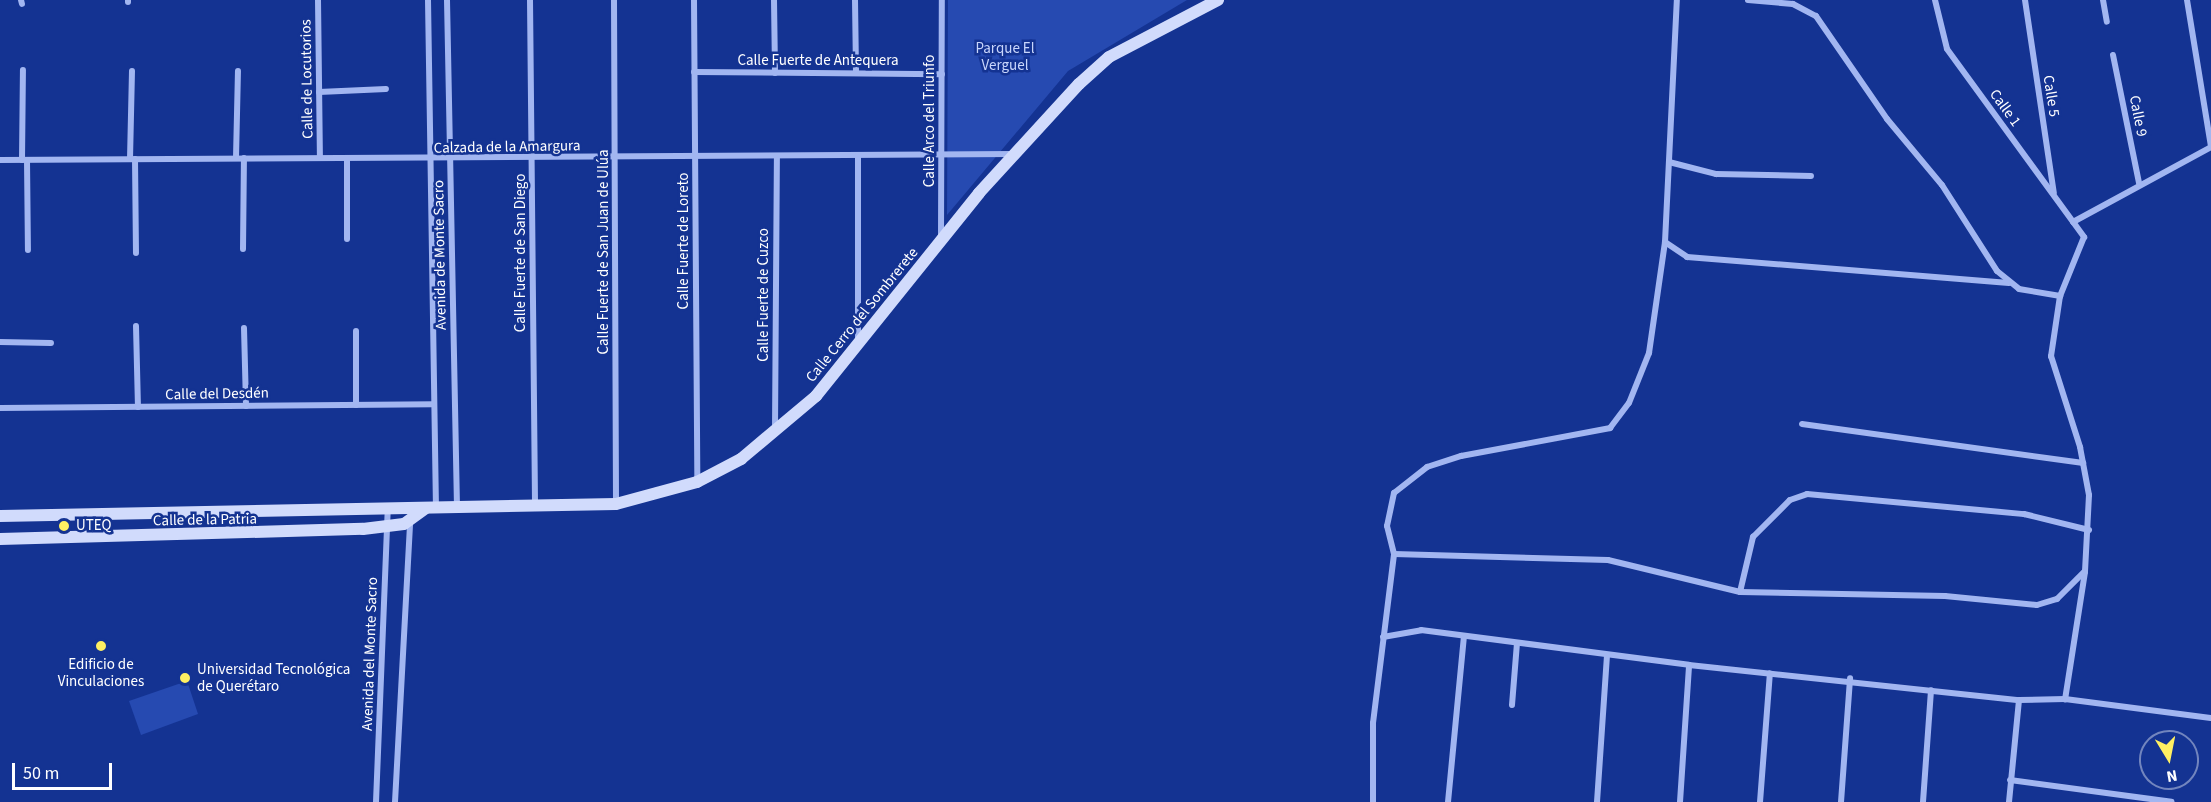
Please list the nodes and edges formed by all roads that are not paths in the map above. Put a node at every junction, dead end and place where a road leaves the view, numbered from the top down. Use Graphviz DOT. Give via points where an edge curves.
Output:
graph roads {
  1 [pos="318,0"];
  2 [pos="428,0"];
  3 [pos="447,0"];
  4 [pos="530,0"];
  5 [pos="614,0"];
  6 [pos="694,0"];
  7 [pos="774,0"];
  8 [pos="855,0"];
  9 [pos="942,0"];
  10 [pos="1218,0"];
  11 [pos="1677,0"];
  12 [pos="1748,0"];
  13 [pos="1935,0"];
  14 [pos="2025,0"];
  15 [pos="2103,0"];
  16 [pos="2187,0"];
  17 [pos="2108,22"];
  18 [pos="2114,55"];
  19 [pos="23,70"];
  20 [pos="132,71"];
  21 [pos="237,71"];
  22 [pos="694,72"];
  23 [pos="775,73"];
  24 [pos="856,73"];
  25 [pos="942,74"];
  26 [pos="387,89"];
  27 [pos="319,92"];
  28 [pos="2211,147"];
  29 [pos="1015,154"];
  30 [pos="858,156"];
  31 [pos="942,156"];
  32 [pos="695,157"];
  33 [pos="777,157"];
  34 [pos="236,158"];
  35 [pos="244,158"];
  36 [pos="320,158"];
  37 [pos="532,158"];
  38 [pos="615,158"];
  39 [pos="133,159"];
  40 [pos="347,159"];
  41 [pos="0,160"];
  42 [pos="24,160"];
  43 [pos="432,160"];
  44 [pos="450,160"];
  45 [pos="1669,162"];
  46 [pos="1811,176"];
  47 [pos="2139,183"];
  48 [pos="2055,196"];
  49 [pos="2073,222"];
  50 [pos="347,239"];
  51 [pos="941,241"];
  52 [pos="1665,242"];
  53 [pos="243,249"];
  54 [pos="28,250"];
  55 [pos="136,253"];
  56 [pos="2011,283"];
  57 [pos="2060,296"];
  58 [pos="136,326"];
  59 [pos="244,328"];
  60 [pos="356,331"];
  61 [pos="0,342"];
  62 [pos="51,343"];
  63 [pos="858,346"];
  64 [pos="434,404"];
  65 [pos="356,405"];
  66 [pos="246,406"];
  67 [pos="138,407"];
  68 [pos="0,408"];
  69 [pos="1802,424"];
  70 [pos="775,433"];
  71 [pos="2083,463"];
  72 [pos="698,482"];
  73 [pos="616,504"];
  74 [pos="535,506"];
  75 [pos="388,507"];
  76 [pos="430,509"];
  77 [pos="457,509"];
  78 [pos="410,515"];
  79 [pos="0,516"];
  80 [pos="387,527"];
  81 [pos="2089,530"];
  82 [pos="0,539"];
  83 [pos="1394,554"];
  84 [pos="2085,572"];
  85 [pos="1740,592"];
  86 [pos="1383,637"];
  87 [pos="1464,637"];
  88 [pos="1517,643"];
  89 [pos="1607,655"];
  90 [pos="1689,665"];
  91 [pos="1770,673"];
  92 [pos="1850,678"];
  93 [pos="1931,690"];
  94 [pos="2064,699"];
  95 [pos="2019,700"];
  96 [pos="1512,705"];
  97 [pos="2211,718"];
  98 [pos="2010,780"];
  99 [pos="376,802"];
  100 [pos="394,802"];
  101 [pos="1373,802"];
  102 [pos="1448,802"];
  103 [pos="1597,802"];
  104 [pos="1680,802"];
  105 [pos="1760,802"];
  106 [pos="1841,802"];
  107 [pos="1923,802"];
  108 [pos="2009,802"];
  109 [pos="2172,802"];
  1 -- 27 [label="street, Calle de Locutorios"];
  2 -- 43 [label="street, Avenida de Monte Sacro"];
  3 -- 44 [label="street, Avenida de Monte Sacro"];
  4 -- 37 [label="street, Calle Fuerte de San Diego"];
  5 -- 38 [label="street, Calle Fuerte de San Juan de Ulúa"];
  6 -- 22 [label="street, Calle Fuerte de Loreto"];
  7 -- 23 [label="street"];
  8 -- 24 [label="street"];
  9 -- 25 [label="street, Calle Arco del Triunfo"];
  10 -- 29 [label="street, Calle Cerro del Sombrerete" via="1109,57"];
  11 -- 45 [label="street"];
  12 -- 56 [label="street" via="1793,4 1816,16"];
  13 -- 48 [label="street, Calle 1" via="1947,49"];
  14 -- 48 [label="street, Calle 5"];
  15 -- 17 [label="street"];
  16 -- 28 [label="street"];
  18 -- 47 [label="street, Calle 9"];
  19 -- 42 [label="street"];
  20 -- 39 [label="street"];
  21 -- 34 [label="street"];
  22 -- 23 [label="street, Calle Fuerte de Antequera"];
  22 -- 32 [label="street, Calle Fuerte de Loreto"];
  23 -- 24 [label="street, Calle Fuerte de Antequera"];
  24 -- 25 [label="street, Calle Fuerte de Antequera"];
  25 -- 31 [label="street, Calle Arco del Triunfo"];
  26 -- 27 [label="street"];
  27 -- 36 [label="street, Calle de Locutorios"];
  28 -- 47 [label="street"];
  29 -- 31 [label="street, Calzada de la Amargura"];
  29 -- 51 [label="street, Calle Cerro del Sombrerete"];
  30 -- 31 [label="street, Calzada de la Amargura"];
  30 -- 33 [label="street, Calzada de la Amargura"];
  30 -- 63 [label="street"];
  31 -- 51 [label="street, Calle Arco del Triunfo"];
  32 -- 33 [label="street, Calzada de la Amargura"];
  32 -- 38 [label="street, Calzada de la Amargura"];
  32 -- 72 [label="street, Calle Fuerte de Loreto"];
  33 -- 70 [label="street, Calle Fuerte de Cuzco"];
  34 -- 35 [label="street, Calzada de la Amargura"];
  34 -- 39 [label="street, Calzada de la Amargura"];
  35 -- 36 [label="street, Calzada de la Amargura"];
  35 -- 53 [label="street"];
  36 -- 40 [label="street, Calzada de la Amargura"];
  37 -- 38 [label="street, Calzada de la Amargura"];
  37 -- 44 [label="street, Calzada de la Amargura"];
  37 -- 74 [label="street, Calle Fuerte de San Diego"];
  38 -- 73 [label="street, Calle Fuerte de San Juan de Ulúa"];
  39 -- 42 [label="street, Calzada de la Amargura"];
  39 -- 55 [label="street"];
  40 -- 43 [label="street, Calzada de la Amargura"];
  40 -- 50 [label="street"];
  41 -- 42 [label="street, Calzada de la Amargura"];
  42 -- 54 [label="street"];
  43 -- 44 [label="street, Calzada de la Amargura"];
  43 -- 64 [label="street, Avenida de Monte Sacro"];
  44 -- 77 [label="street, Avenida de Monte Sacro"];
  45 -- 46 [label="street" via="1716,174"];
  45 -- 52 [label="street"];
  47 -- 49 [label="street"];
  48 -- 49 [label="street, Calle 1"];
  49 -- 57 [label="street, Calle 1" via="2084,246"];
  51 -- 63 [label="street, Calle Cerro del Sombrerete"];
  52 -- 56 [label="street" via="1687,257"];
  52 -- 83 [label="street" via="1649,353 1629,403 1610,428 1505,445 1427,467 1394,493 1387,526"];
  56 -- 57 [label="street"];
  57 -- 71 [label="street" via="2050,356"];
  58 -- 67 [label="street"];
  59 -- 66 [label="street"];
  60 -- 65 [label="street"];
  61 -- 62 [label="street"];
  63 -- 70 [label="street, Calle Cerro del Sombrerete"];
  64 -- 65 [label="street, Calle del Desdén"];
  64 -- 76 [label="street, Avenida de Monte Sacro"];
  65 -- 66 [label="street, Calle del Desdén"];
  66 -- 67 [label="street, Calle del Desdén"];
  67 -- 68 [label="street, Calle del Desdén"];
  69 -- 71 [label="street"];
  70 -- 72 [label="street, Calle Cerro del Sombrerete"];
  71 -- 81 [label="street"];
  72 -- 73 [label="street, Calle Cerro del Sombrerete"];
  73 -- 74 [label="street, Calle Cerro del Sombrerete"];
  74 -- 77 [label="street, Calle Cerro del Sombrerete"];
  75 -- 78 [label="street, Calle de la Patria"];
  75 -- 79 [label="street, Calle de la Patria"];
  75 -- 80 [label="street, Avenida del Monte Sacro"];
  76 -- 77 [label="street, Calle Cerro del Sombrerete"];
  76 -- 78 [label="street, Calle Cerro del Sombrerete"];
  78 -- 80 [label="street, Calle de la Patria"];
  78 -- 100 [label="street, Avenida del Monte Sacro"];
  80 -- 82 [label="street, Calle de la Patria"];
  80 -- 99 [label="street, Avenida del Monte Sacro"];
  81 -- 84 [label="street"];
  81 -- 85 [label="street" via="2024,514 1807,494 1790,500 1753,537"];
  83 -- 85 [label="street" via="1608,560"];
  83 -- 86 [label="street"];
  84 -- 85 [label="street" via="2057,599 2037,605 1945,596"];
  84 -- 94 [label="street"];
  86 -- 87 [label="street" via="1421,630"];
  86 -- 101 [label="street" via="1373,723"];
  87 -- 88 [label="street"];
  87 -- 102 [label="street"];
  88 -- 89 [label="street"];
  88 -- 96 [label="street"];
  89 -- 90 [label="street"];
  89 -- 103 [label="street"];
  90 -- 91 [label="street"];
  90 -- 104 [label="street"];
  91 -- 92 [label="street"];
  91 -- 105 [label="street"];
  92 -- 93 [label="street"];
  92 -- 106 [label="street"];
  93 -- 95 [label="street"];
  93 -- 107 [label="street"];
  94 -- 95 [label="street"];
  94 -- 97 [label="street"];
  95 -- 98 [label="street"];
  98 -- 108 [label="street"];
  98 -- 109 [label="street"];
}
